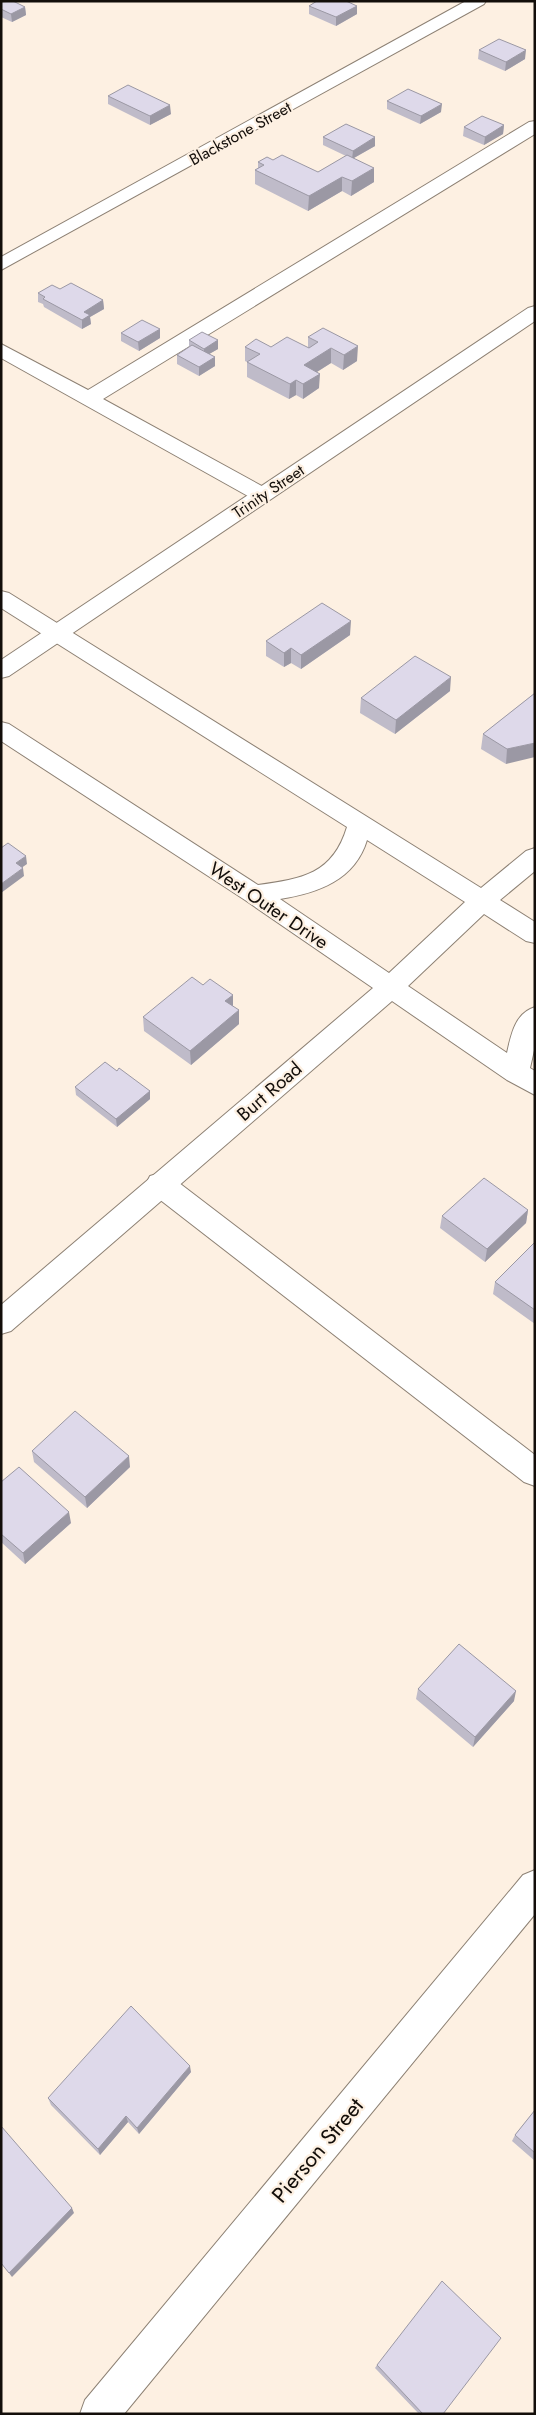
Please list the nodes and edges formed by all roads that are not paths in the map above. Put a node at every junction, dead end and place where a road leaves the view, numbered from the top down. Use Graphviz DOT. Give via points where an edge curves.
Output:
graph roads {
  1 [pos="478,1"];
  2 [pos="535,126"];
  3 [pos="1,265"];
  4 [pos="535,312"];
  5 [pos="1,350"];
  6 [pos="90,398"];
  7 [pos="262,495"];
  8 [pos="1,598"];
  9 [pos="57,632"];
  10 [pos="1,670"];
  11 [pos="1,730"];
  12 [pos="360,823"];
  13 [pos="535,857"];
  14 [pos="254,894"];
  15 [pos="482,901"];
  16 [pos="535,934"];
  17 [pos="390,988"];
  18 [pos="535,1017"];
  19 [pos="526,1079"];
  20 [pos="160,1184"];
  21 [pos="1,1322"];
  22 [pos="535,1473"];
  23 [pos="535,1887"];
  24 [pos="99,2414"];
  1 -- 3 [label="street, Blackstone Street"];
  2 -- 6 [label="street"];
  4 -- 7 [label="street, Trinity Street"];
  5 -- 6 [label="street"];
  6 -- 7 [label="street"];
  7 -- 9 [label="street, Trinity Street"];
  8 -- 9 [label="street"];
  9 -- 10 [label="street, Trinity Street"];
  9 -- 12 [label="street"];
  11 -- 14 [label="street, West Outer Drive"];
  12 -- 14 [label="street" via="356,842 345,861 326,878 297,888"];
  12 -- 15 [label="street"];
  13 -- 15 [label="street, Burt Road"];
  14 -- 17 [label="street, West Outer Drive"];
  15 -- 16 [label="street"];
  15 -- 17 [label="street, Burt Road"];
  17 -- 19 [label="street, West Outer Drive"];
  17 -- 20 [label="street, Burt Road"];
  18 -- 19 [label="street" via="525,1031"];
  20 -- 21 [label="street, Burt Road"];
  20 -- 22 [label="street"];
  23 -- 24 [label="street, Pierson Street"];
}
